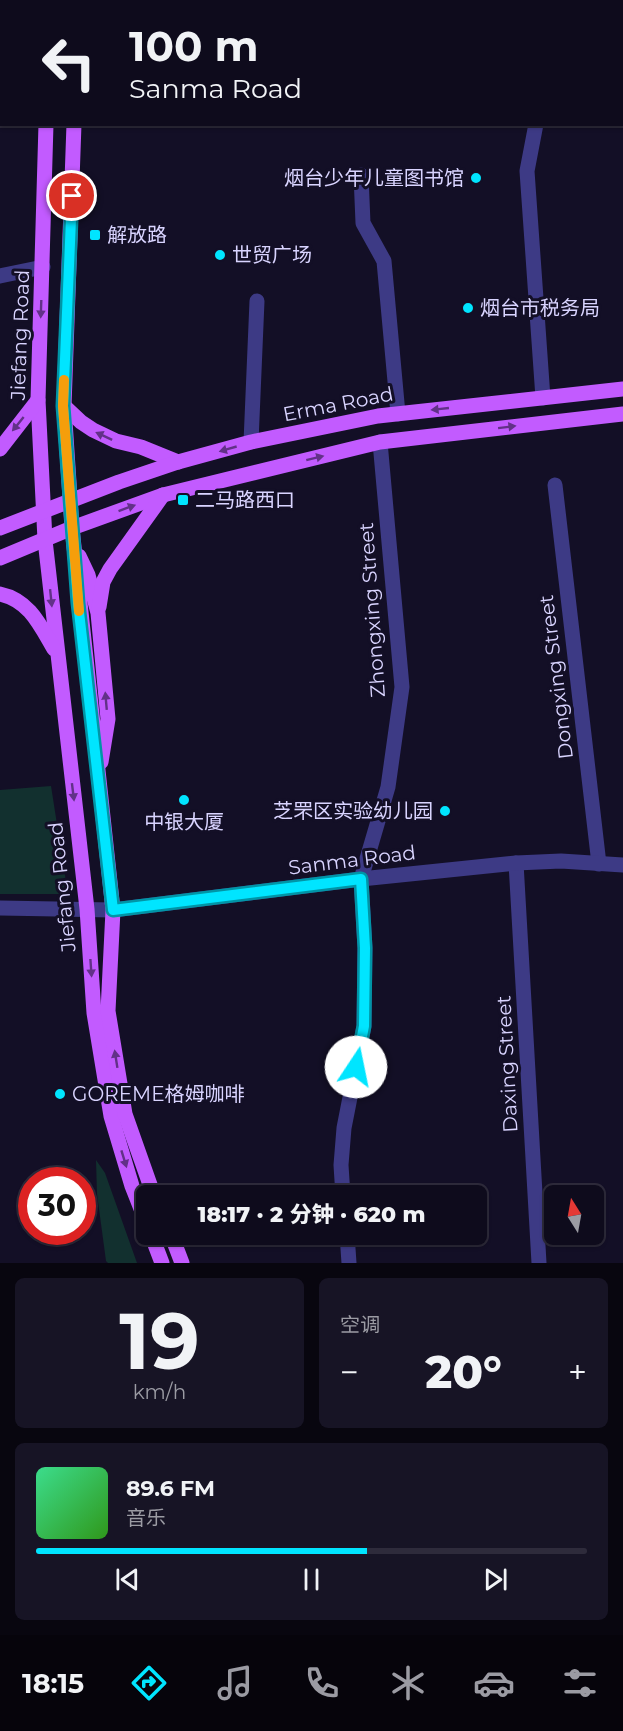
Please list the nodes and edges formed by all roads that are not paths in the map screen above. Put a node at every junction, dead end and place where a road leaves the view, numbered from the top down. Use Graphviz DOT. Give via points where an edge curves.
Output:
graph roads {
  1 [pos="46,126"];
  2 [pos="74,126"];
  3 [pos="536,126"];
  4 [pos="361,175"];
  5 [pos="43,267"];
  6 [pos="0,276"];
  7 [pos="257,301"];
  8 [pos="623,389"];
  9 [pos="543,398"];
  10 [pos="38,400"];
  11 [pos="63,406"];
  12 [pos="398,414"];
  13 [pos="623,414"];
  14 [pos="251,442"];
  15 [pos="380,442"];
  16 [pos="0,449"];
  17 [pos="178,462"];
  18 [pos="555,485"];
  19 [pos="164,495"];
  20 [pos="70,500"];
  21 [pos="42,511"];
  22 [pos="0,528"];
  23 [pos="72,528"];
  24 [pos="45,540"];
  25 [pos="75,548"];
  26 [pos="0,558"];
  27 [pos="0,594"];
  28 [pos="98,613"];
  29 [pos="57,654"];
  30 [pos="98,779"];
  31 [pos="516,862"];
  32 [pos="599,864"];
  33 [pos="623,865"];
  34 [pos="361,879"];
  35 [pos="0,908"];
  36 [pos="87,909"];
  37 [pos="113,910"];
  38 [pos="150,1185"];
  39 [pos="342,1185"];
  40 [pos="136,1196"];
  41 [pos="155,1245"];
  42 [pos="175,1245"];
  43 [pos="348,1245"];
  44 [pos="162,1263"];
  45 [pos="182,1263"];
  46 [pos="350,1263"];
  47 [pos="539,1263"];
  1 -- 5 [label="main road, Jiefang Road"];
  2 -- 11 [label="main road"];
  3 -- 9 [label="street" via="527,171"];
  4 -- 12 [label="street" via="363,224 384,261"];
  5 -- 6 [label="street"];
  5 -- 10 [label="main road, Jiefang Road, one-way"];
  7 -- 14 [label="street"];
  8 -- 9 [label="main road, Erma Road"];
  9 -- 12 [label="main road, Erma Road, one-way"];
  10 -- 16 [label="main road, one-way"];
  10 -- 21 [label="main road, Jiefang Road"];
  17 -- 11 [label="main road, one-way" via="93,430"];
  11 -- 20 [label="main road"];
  12 -- 14 [label="main road, Erma Road"];
  15 -- 13 [label="main road, one-way"];
  14 -- 17 [label="main road, Erma Road, one-way"];
  19 -- 15 [label="main road, one-way"];
  15 -- 34 [label="street, Zhongxing Street" via="402,687 388,787"];
  17 -- 20 [label="main road, Erma Road"];
  18 -- 32 [label="street, Dongxing Street"];
  23 -- 19 [label="main road, one-way"];
  19 -- 28 [label="main road" via="110,569 103,582"];
  20 -- 21 [label="main road, Erma Road"];
  20 -- 23 [label="main road"];
  21 -- 22 [label="main road, Erma Road"];
  21 -- 24 [label="main road, Jiefang Road"];
  23 -- 24 [label="main road"];
  23 -- 25 [label="main road"];
  24 -- 26 [label="main road"];
  24 -- 29 [label="main road, Jiefang Road, one-way"];
  25 -- 28 [label="main road" via="88,575"];
  25 -- 30 [label="main road"];
  27 -- 29 [label="main road" via="32,611"];
  30 -- 28 [label="main road, one-way" via="108,719"];
  29 -- 36 [label="main road, Jiefang Road, one-way"];
  30 -- 37 [label="main road"];
  31 -- 32 [label="street, Sanma Road"];
  31 -- 34 [label="street, Sanma Road"];
  31 -- 47 [label="street, Daxing Street"];
  32 -- 33 [label="street, Sanma Road"];
  34 -- 37 [label="street, Sanma Road"];
  34 -- 39 [label="street, Zhongxing Street" via="364,1026 344,1128"];
  35 -- 36 [label="street, Sanma Road"];
  36 -- 37 [label="street, Sanma Road"];
  36 -- 40 [label="main road, Jiefang Road, one-way" via="94,1013 111,1116"];
  38 -- 37 [label="main road, one-way" via="125,1114 108,1011"];
  41 -- 44 [label="main road"];
  42 -- 45 [label="main road"];
  43 -- 46 [label="street"];
}
